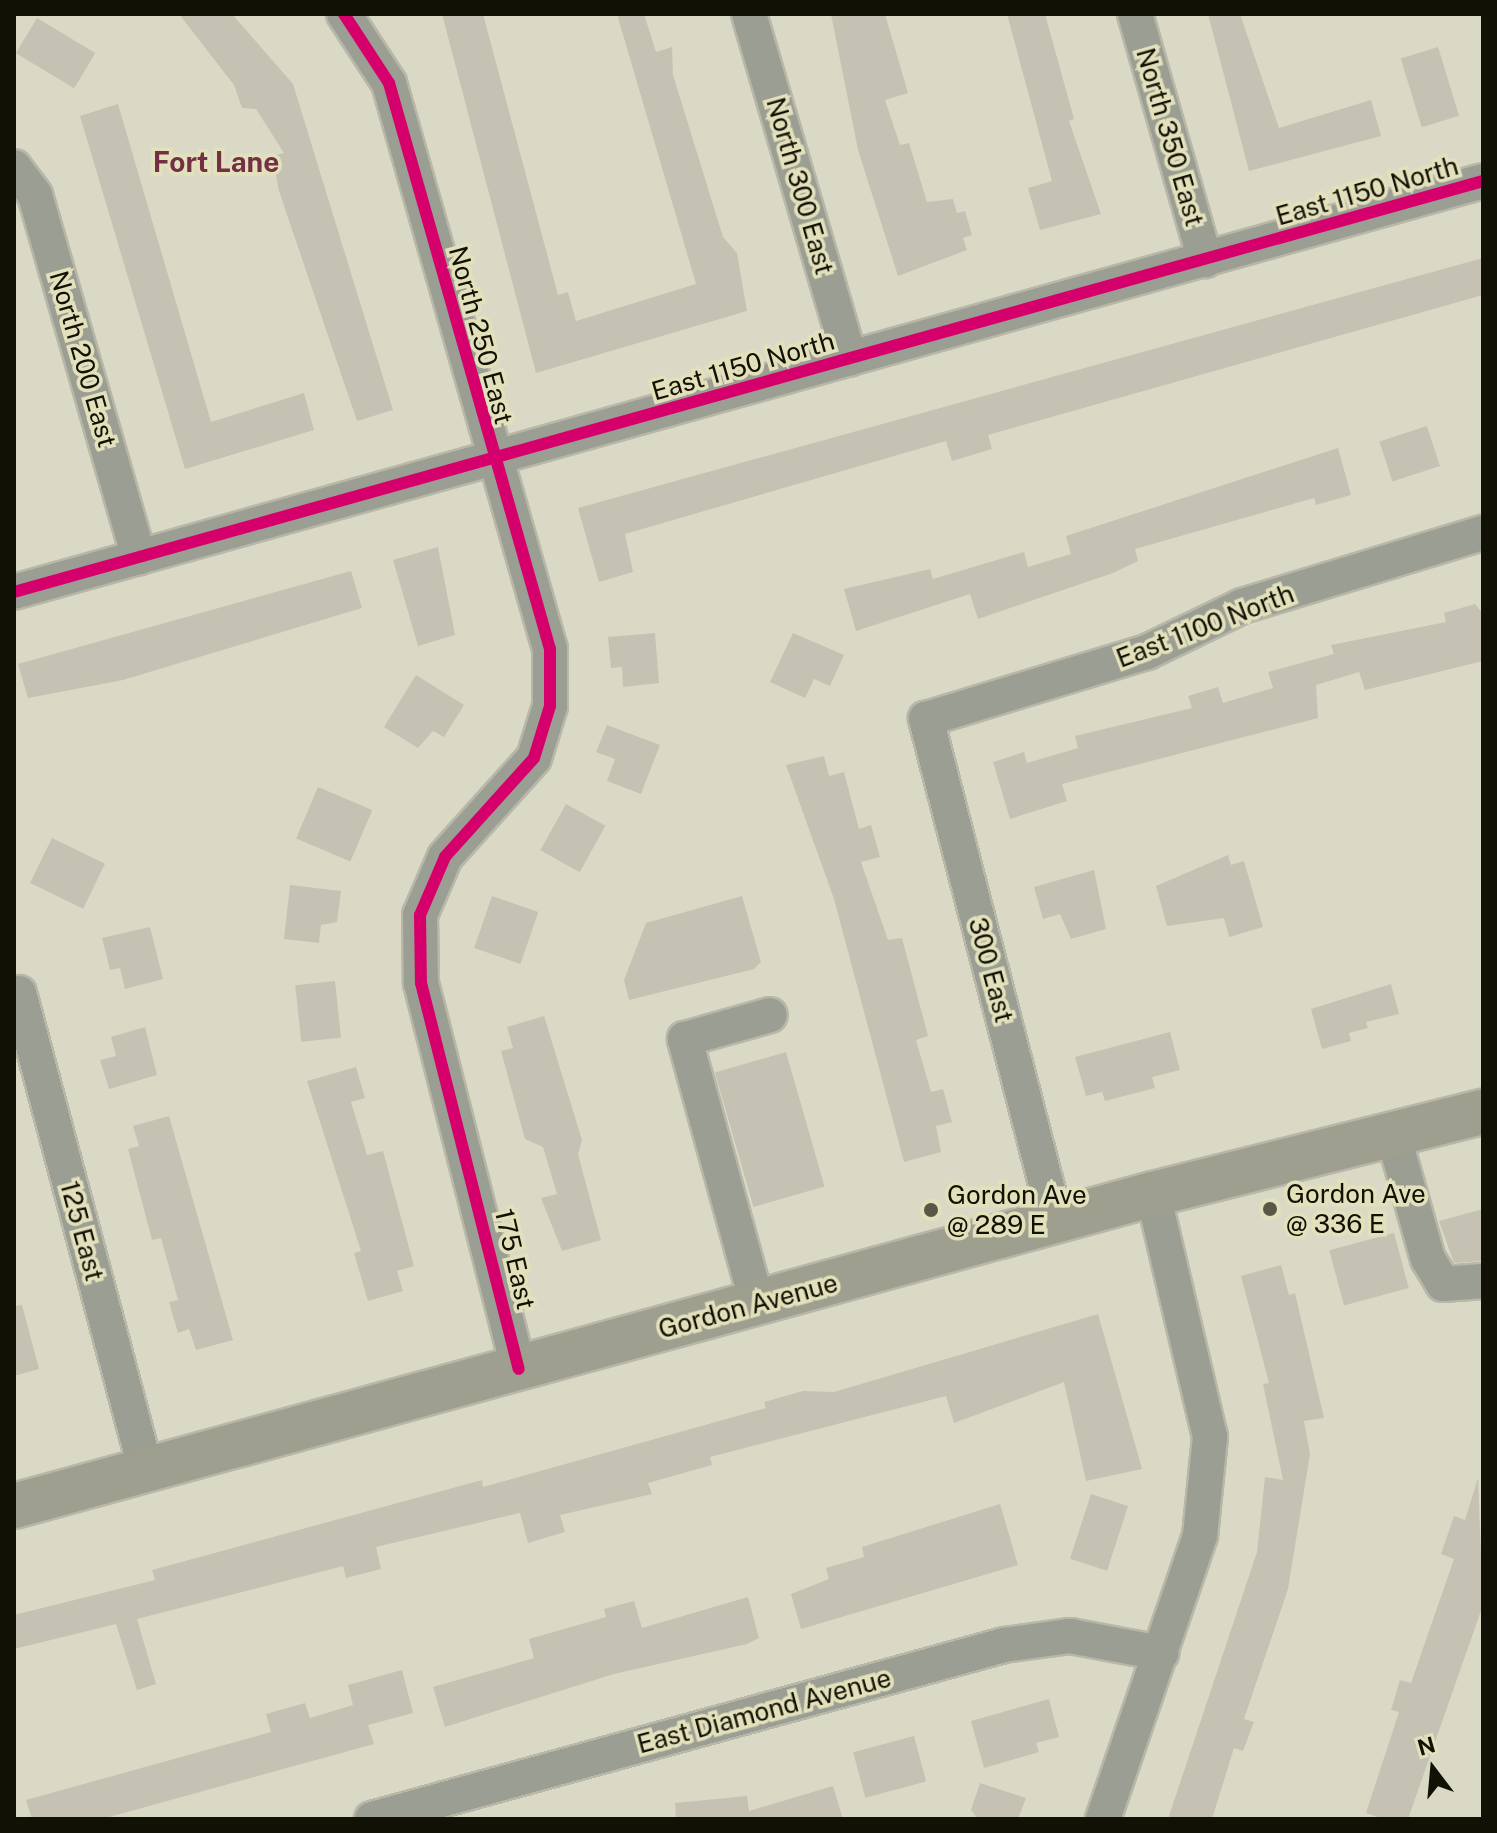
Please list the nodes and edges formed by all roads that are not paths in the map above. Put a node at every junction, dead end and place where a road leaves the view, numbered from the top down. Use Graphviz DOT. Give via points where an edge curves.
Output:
graph roads {
  1 [pos="344,14"];
  2 [pos="749,14"];
  3 [pos="1135,14"];
  4 [pos="14,167"];
  5 [pos="1483,181"];
  6 [pos="1205,260"];
  7 [pos="850,359"];
  8 [pos="492,458"];
  9 [pos="1483,533"];
  10 [pos="139,557"];
  11 [pos="14,592"];
  12 [pos="926,719"];
  13 [pos="19,993"];
  14 [pos="770,1015"];
  15 [pos="1483,1112"];
  16 [pos="1393,1134"];
  17 [pos="469,1158"];
  18 [pos="1153,1194"];
  19 [pos="1056,1222"];
  20 [pos="1483,1281"];
  21 [pos="757,1303"];
  22 [pos="519,1369"];
  23 [pos="146,1470"];
  24 [pos="14,1506"];
  25 [pos="1161,1653"];
  26 [pos="372,1819"];
  27 [pos="1103,1819"];
  1 -- 8 [label="street, North 250 East" via="389,83"];
  2 -- 7 [label="street, North 300 East"];
  3 -- 6 [label="street, North 350 East"];
  4 -- 10 [label="street, North 200 East" via="35,195"];
  5 -- 6 [label="street, East 1150 North"];
  6 -- 7 [label="street, East 1150 North"];
  7 -- 8 [label="street, East 1150 North"];
  8 -- 10 [label="street, East 1150 North"];
  8 -- 17 [label="street, North 250 East" via="550,649 550,706 534,758 445,857 420,915 421,983"];
  9 -- 12 [label="street, East 1100 North" via="1242,606 1147,652"];
  10 -- 11 [label="street, East 1150 North"];
  12 -- 19 [label="street, 300 East"];
  13 -- 23 [label="street, 125 East"];
  14 -- 21 [label="street" via="685,1039"];
  15 -- 16 [label="main road, Gordon Avenue"];
  16 -- 18 [label="main road, Gordon Avenue"];
  16 -- 20 [label="street" via="1428,1259 1443,1284"];
  17 -- 22 [label="street, 175 East"];
  18 -- 19 [label="main road, Gordon Avenue"];
  18 -- 25 [label="street" via="1210,1437 1200,1536"];
  19 -- 21 [label="main road, Gordon Avenue"];
  21 -- 22 [label="main road, Gordon Avenue"];
  22 -- 23 [label="main road, Gordon Avenue"];
  23 -- 24 [label="main road, Gordon Avenue"];
  25 -- 26 [label="street, East Diamond Avenue" via="1070,1636 1004,1645"];
  25 -- 27 [label="street"];
}
